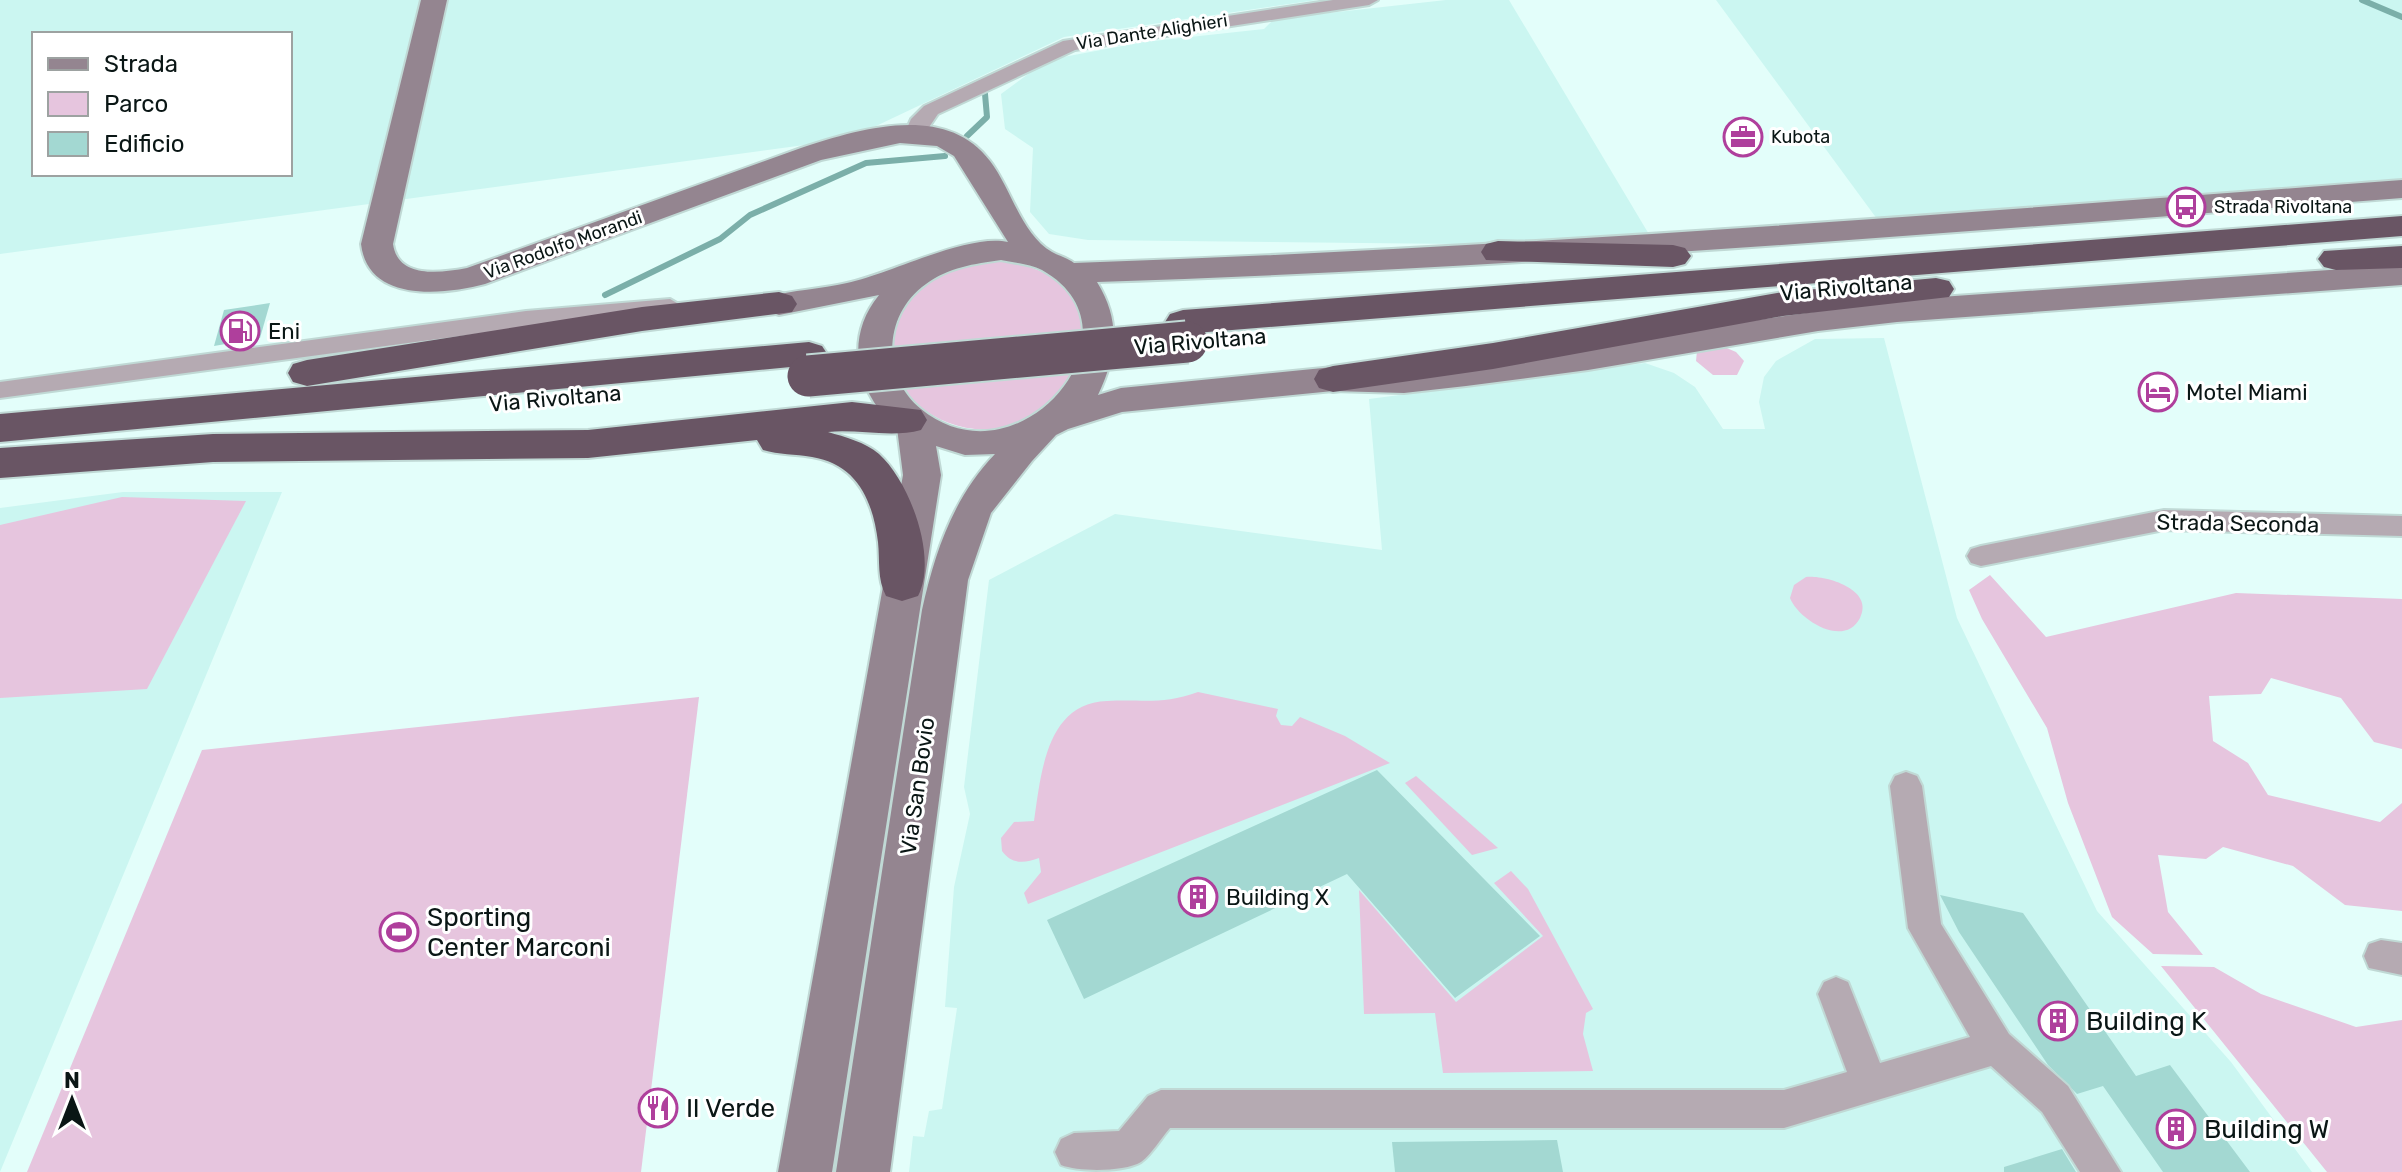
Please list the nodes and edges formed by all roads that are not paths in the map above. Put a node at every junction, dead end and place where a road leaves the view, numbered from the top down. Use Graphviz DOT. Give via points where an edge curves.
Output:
graph roads {
  1 [pos="434,0"];
  2 [pos="1369,0"];
  3 [pos="914,135"];
  4 [pos="987,182"];
  5 [pos="2402,189"];
  6 [pos="2402,212"];
  7 [pos="2402,226"];
  8 [pos="2281,234"];
  9 [pos="2190,241"];
  10 [pos="2402,245"];
  11 [pos="1498,252"];
  12 [pos="952,256"];
  13 [pos="2241,257"];
  14 [pos="2402,257"];
  15 [pos="1056,266"];
  16 [pos="2044,272"];
  17 [pos="917,273"];
  18 [pos="2402,275"];
  19 [pos="779,304"];
  20 [pos="1185,332"];
  21 [pos="808,365"];
  22 [pos="1333,379"];
  23 [pos="0,390"];
  24 [pos="0,413"];
  25 [pos="911,423"];
  26 [pos="1050,424"];
  27 [pos="0,428"];
  28 [pos="634,441"];
  29 [pos="0,450"];
  30 [pos="0,463"];
  31 [pos="2402,526"];
  32 [pos="1981,556"];
  33 [pos="902,584"];
  34 [pos="1906,786"];
  35 [pos="1836,994"];
  36 [pos="1996,1047"];
  37 [pos="1870,1084"];
  38 [pos="1074,1152"];
  39 [pos="805,1172"];
  40 [pos="863,1172"];
  41 [pos="2102,1172"];
  1 -- 3 [label="main road, Via Rodolfo Morandi" via="377,244 384,267 399,278 457,280 502,268 847,142"];
  2 -- 3 [label="street, Via Dante Alighieri" via="1070,45 931,110"];
  3 -- 4 [label="main road, Via Rodolfo Morandi" via="956,143 975,160"];
  4 -- 12 [label="main road" via="974,219"];
  4 -- 15 [label="main road, Via Rodolfo Morandi" via="1019,238"];
  5 -- 11 [label="main road"];
  6 -- 8 [label="highway" via="2355,216"];
  7 -- 8 [label="highway, Via Rivoltana"];
  8 -- 9 [label="highway, Via Rivoltana"];
  9 -- 11 [label="highway" via="1804,257"];
  9 -- 20 [label="highway, Via Rivoltana"];
  10 -- 13 [label="highway, Via Rivoltana"];
  11 -- 15 [label="main road" via="1236,268"];
  12 -- 15 [label="main road" via="1001,250"];
  12 -- 17 [label="main road"];
  13 -- 14 [label="highway"];
  13 -- 16 [label="highway, Via Rivoltana"];
  15 -- 26 [label="main road" via="1094,299 1101,340 1088,384"];
  16 -- 20 [label="highway, Via Rivoltana"];
  16 -- 22 [label="highway" via="1920,292 1783,304"];
  17 -- 19 [label="main road" via="850,293"];
  17 -- 25 [label="main road" via="887,302 875,344 885,395"];
  18 -- 22 [label="main road" via="1897,311 1481,372 1404,381"];
  19 -- 23 [label="street" via="701,304 549,316"];
  19 -- 24 [label="highway" via="578,329 188,394"];
  20 -- 21 [label="highway, Via Rivoltana, bridge"];
  21 -- 27 [label="highway, Via Rivoltana"];
  21 -- 29 [label="highway, Via Rivoltana"];
  22 -- 26 [label="main road" via="1121,400"];
  25 -- 26 [label="main road" via="976,443 1012,439"];
  25 -- 28 [label="highway" via="852,416"];
  25 -- 33 [label="main road, Via San Bovio" via="923,467"];
  26 -- 40 [label="main road, Via San Bovio" via="985,486 965,522 952,564"];
  28 -- 30 [label="highway" via="213,448"];
  28 -- 33 [label="highway" via="792,440 820,444 856,459 885,485 897,512"];
  31 -- 32 [label="street, Strada Seconda" via="2164,520"];
  33 -- 39 [label="main road, Via San Bovio"];
  34 -- 36 [label="street" via="1925,928"];
  35 -- 37 [label="street"];
  36 -- 37 [label="street"];
  36 -- 41 [label="street" via="2055,1099"];
  37 -- 38 [label="street" via="1784,1109 1161,1109 1128,1149"];
}
